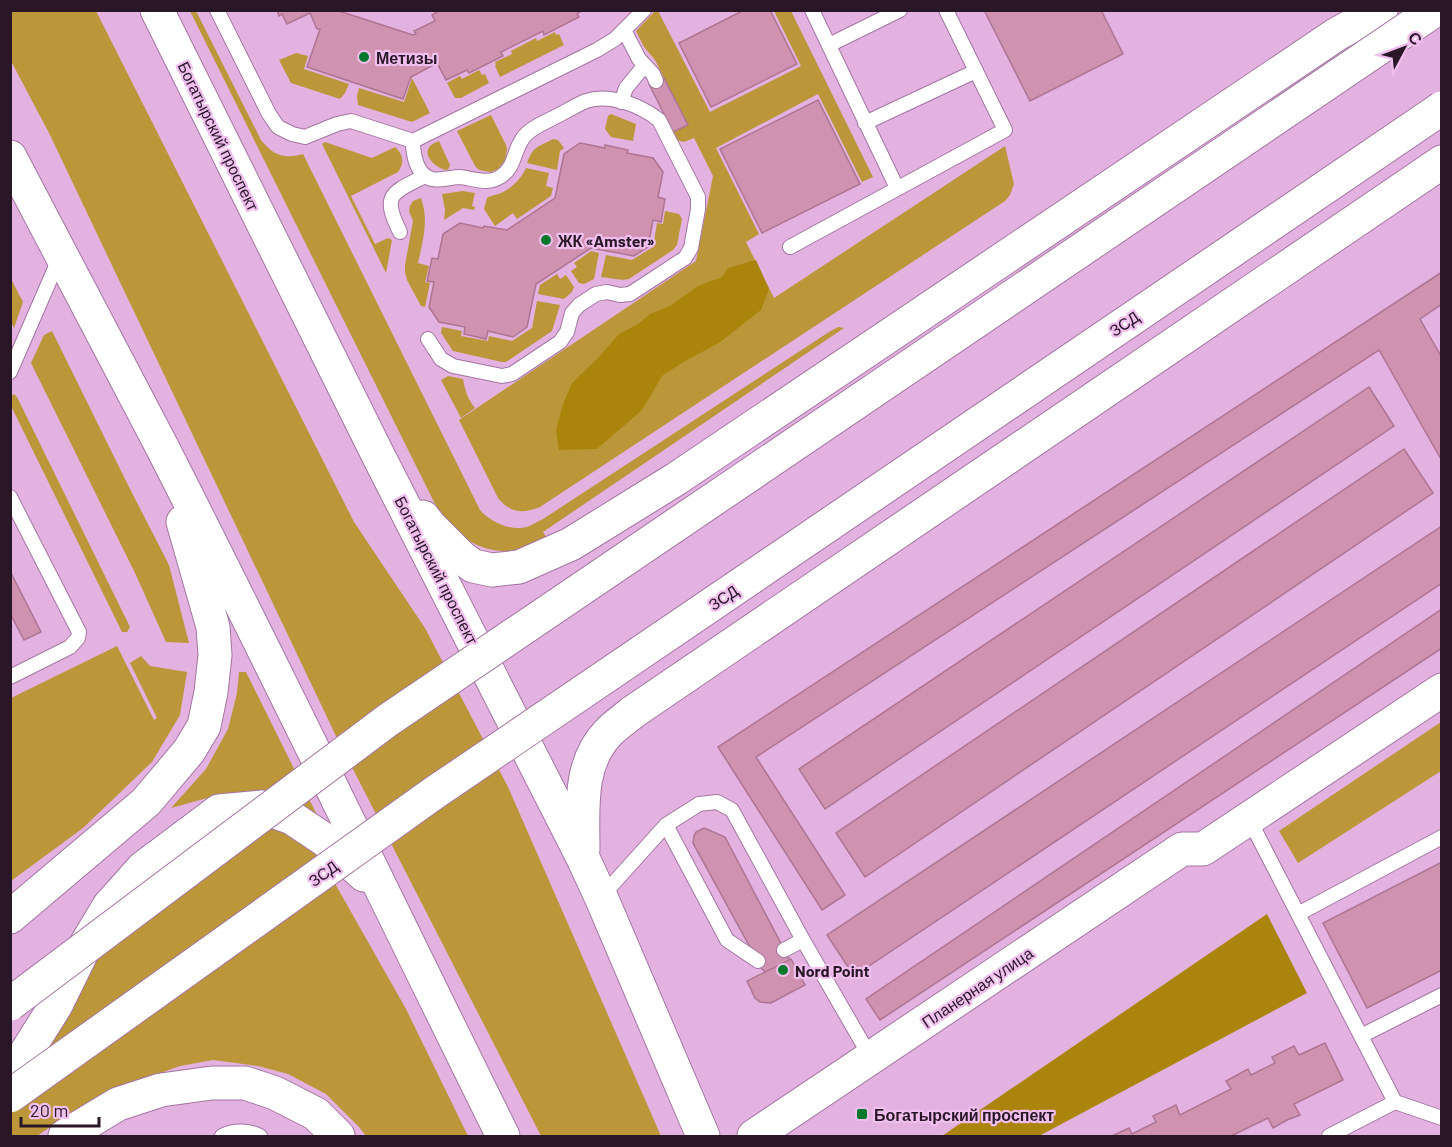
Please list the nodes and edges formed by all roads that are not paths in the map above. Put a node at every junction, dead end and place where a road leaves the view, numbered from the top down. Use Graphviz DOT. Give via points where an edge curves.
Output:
graph roads {
  1 [pos="157,10"];
  2 [pos="217,10"];
  3 [pos="644,10"];
  4 [pos="812,10"];
  5 [pos="900,10"];
  6 [pos="946,10"];
  7 [pos="1381,10"];
  8 [pos="1435,10"];
  9 [pos="624,30"];
  10 [pos="829,45"];
  11 [pos="644,66"];
  12 [pos="976,71"];
  13 [pos="656,81"];
  14 [pos="621,102"];
  15 [pos="1442,108"];
  16 [pos="865,123"];
  17 [pos="413,141"];
  18 [pos="10,157"];
  19 [pos="1442,162"];
  20 [pos="425,176"];
  21 [pos="897,188"];
  22 [pos="400,232"];
  23 [pos="790,247"];
  24 [pos="61,254"];
  25 [pos="428,339"];
  26 [pos="10,372"];
  27 [pos="161,446"];
  28 [pos="377,453"];
  29 [pos="10,497"];
  30 [pos="10,677"];
  31 [pos="1442,690"];
  32 [pos="1248,819"];
  33 [pos="666,825"];
  34 [pos="1442,837"];
  35 [pos="1203,849"];
  36 [pos="583,858"];
  37 [pos="382,892"];
  38 [pos="601,897"];
  39 [pos="1298,914"];
  40 [pos="10,916"];
  41 [pos="802,940"];
  42 [pos="784,950"];
  43 [pos="758,961"];
  44 [pos="1442,995"];
  45 [pos="10,1004"];
  46 [pos="1361,1036"];
  47 [pos="871,1058"];
  48 [pos="10,1078"];
  49 [pos="10,1096"];
  50 [pos="1395,1102"];
  51 [pos="1442,1118"];
  52 [pos="1332,1136"];
  53 [pos="65,1137"];
  54 [pos="222,1137"];
  55 [pos="260,1137"];
  56 [pos="338,1137"];
  57 [pos="503,1137"];
  58 [pos="703,1137"];
  59 [pos="754,1137"];
  60 [pos="789,1137"];
  1 -- 28 [label="main road, Богатырский проспект"];
  2 -- 17 [label="lane" via="278,127 305,137 351,121"];
  3 -- 9 [label="lane"];
  4 -- 10 [label="lane"];
  5 -- 10 [label="lane"];
  6 -- 12 [label="lane"];
  7 -- 28 [label="main road" via="1337,34 676,479 571,544 519,567 492,570 473,566 461,557 429,526"];
  8 -- 45 [label="main road, bridge" via="388,720"];
  9 -- 11 [label="lane"];
  9 -- 17 [label="lane" via="597,51"];
  10 -- 16 [label="lane"];
  11 -- 13 [label="lane"];
  11 -- 14 [label="lane" via="626,88"];
  12 -- 16 [label="lane"];
  12 -- 21 [label="lane" via="1005,130"];
  14 -- 20 [label="lane" via="598,98 532,129 517,147 512,165 496,179 433,180"];
  14 -- 25 [label="lane" via="649,112 658,120 698,197 691,248 685,258 630,294 596,294 579,305 560,342 512,374 502,376 453,366 441,359"];
  15 -- 49 [label="main road, ЗСД, bridge" via="434,793"];
  16 -- 21 [label="lane"];
  17 -- 20 [label="lane" via="413,154"];
  18 -- 24 [label="main road"];
  19 -- 36 [label="main road" via="633,712 608,733 593,753 583,796"];
  20 -- 22 [label="lane" via="393,195 392,216"];
  21 -- 23 [label="lane"];
  24 -- 26 [label="lane"];
  24 -- 27 [label="main road"];
  27 -- 37 [label="main road"];
  27 -- 40 [label="main road" via="213,627 215,655 204,726 189,751 146,802"];
  28 -- 36 [label="main road, Богатырский проспект"];
  29 -- 30 [label="lane" via="79,632 70,647"];
  31 -- 32 [label="main road, Планерная улица"];
  32 -- 35 [label="main road, Планерная улица"];
  32 -- 39 [label="lane"];
  33 -- 38 [label="lane"];
  33 -- 41 [label="lane" via="699,804 717,802 732,810"];
  33 -- 43 [label="lane" via="727,940"];
  34 -- 39 [label="lane"];
  35 -- 47 [label="main road, Планерная улица" via="1182,849"];
  35 -- 60 [label="main road, Планерная улица" via="1194,869"];
  36 -- 38 [label="main road, Богатырский проспект"];
  37 -- 48 [label="main road" via="324,840 292,818 262,807 219,812 143,868 109,906 56,1005"];
  37 -- 57 [label="main road"];
  38 -- 58 [label="main road, Богатырский проспект"];
  39 -- 46 [label="lane"];
  41 -- 42 [label="lane"];
  41 -- 47 [label="lane"];
  44 -- 46 [label="lane"];
  46 -- 50 [label="lane"];
  47 -- 59 [label="main road, Планерная улица"];
  50 -- 51 [label="lane"];
  50 -- 52 [label="lane"];
  53 -- 56 [label="main road" via="117,1104 161,1090 212,1083 245,1083 275,1093 316,1114"];
  54 -- 55 [label="lane" via="242,1131"];
}
